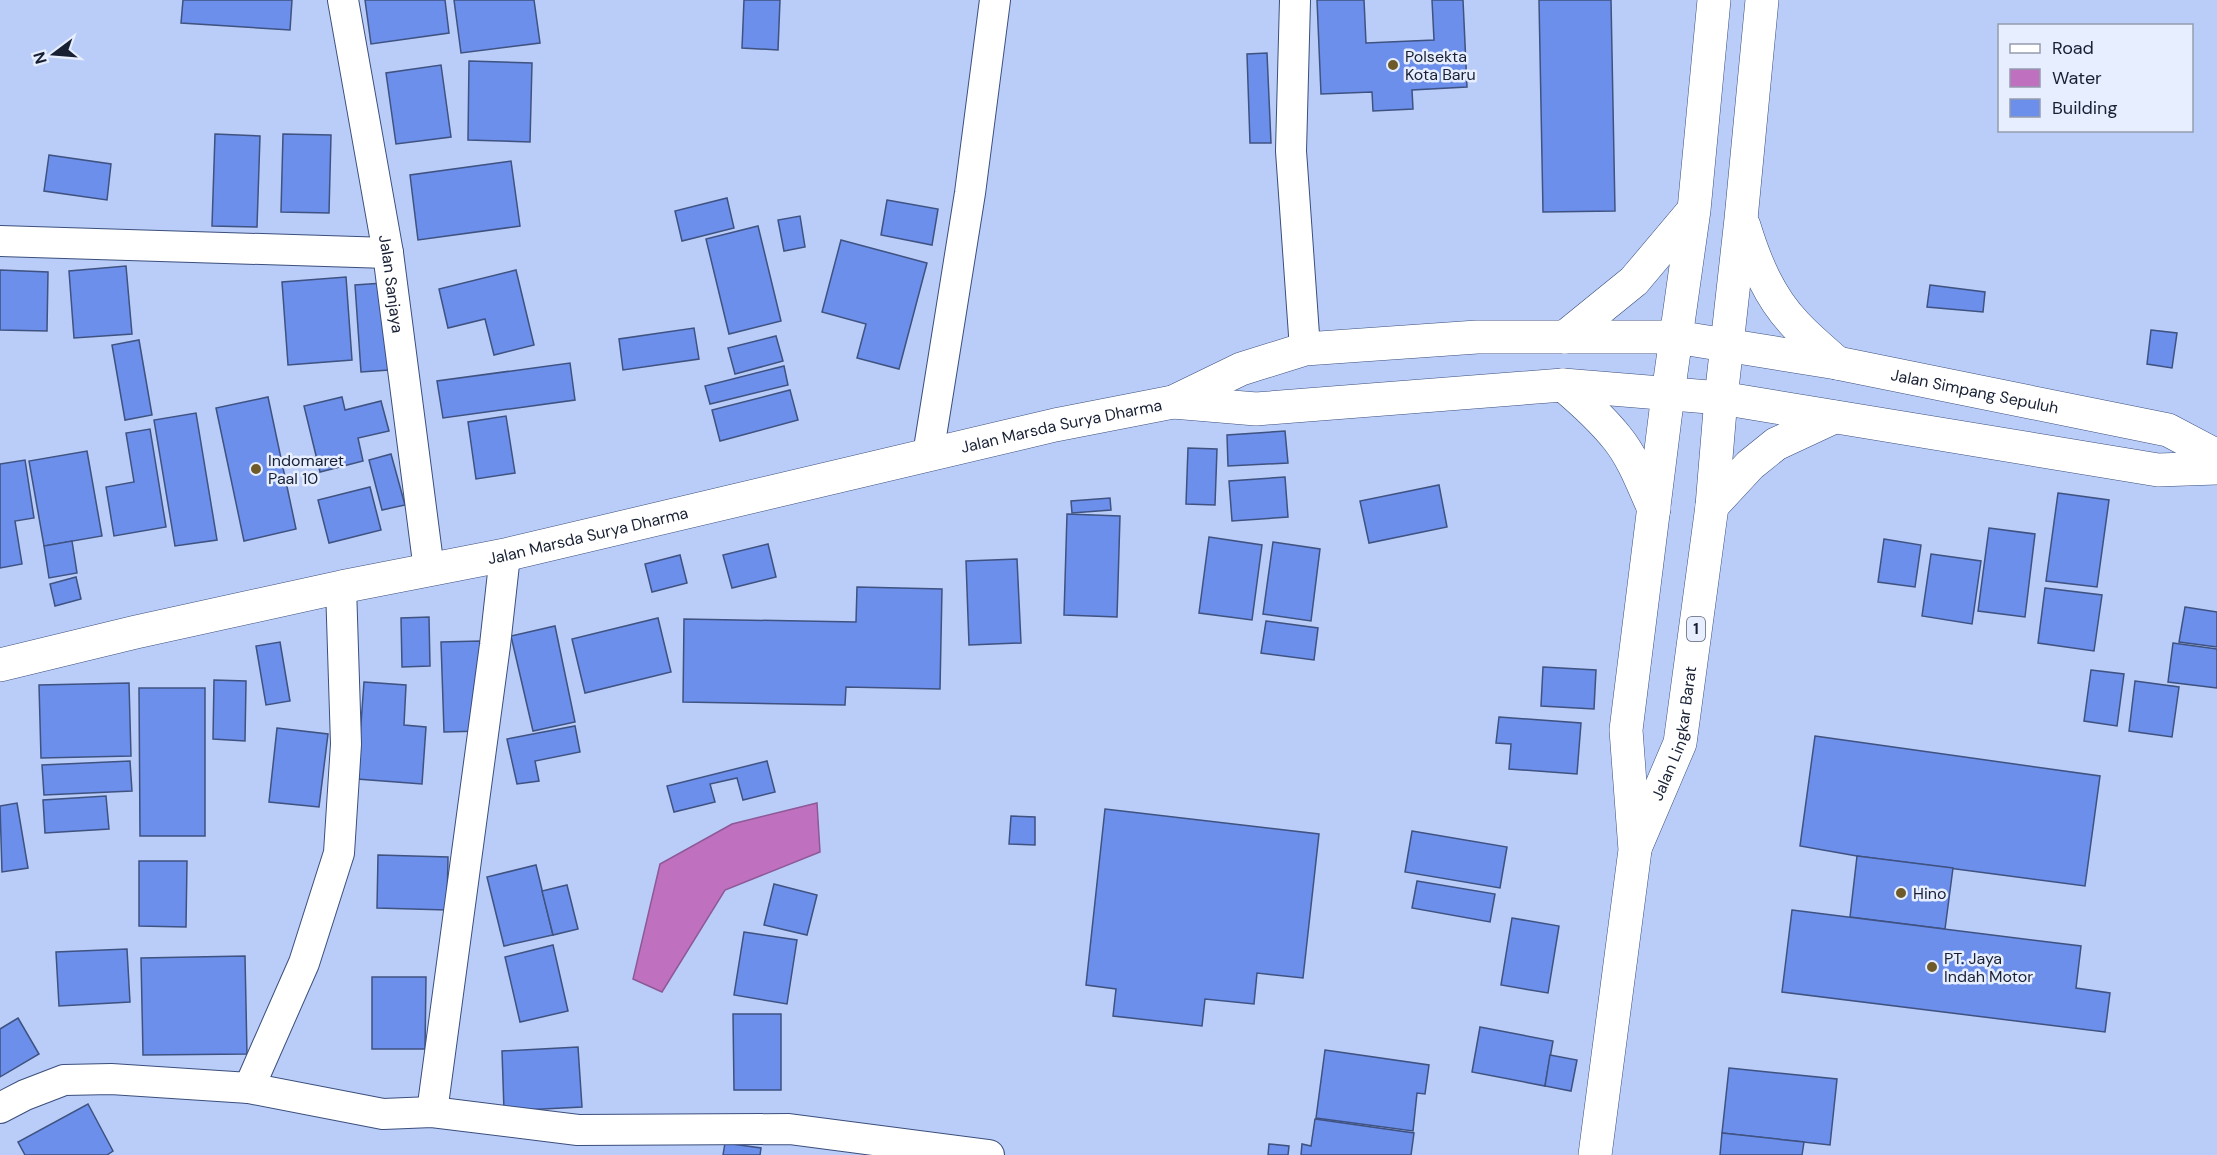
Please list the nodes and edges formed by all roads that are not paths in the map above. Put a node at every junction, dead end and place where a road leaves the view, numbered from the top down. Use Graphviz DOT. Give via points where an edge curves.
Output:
graph roads {
  1 [pos="343,0"];
  2 [pos="995,0"];
  3 [pos="1295,0"];
  4 [pos="1714,0"];
  5 [pos="1762,0"];
  6 [pos="1694,210"];
  7 [pos="1741,219"];
  8 [pos="0,241"];
  9 [pos="388,253"];
  10 [pos="1565,337"];
  11 [pos="1676,337"];
  12 [pos="1728,345"];
  13 [pos="1305,349"];
  14 [pos="1837,363"];
  15 [pos="1563,385"];
  16 [pos="1668,394"];
  17 [pos="1721,398"];
  18 [pos="1173,402"];
  19 [pos="1833,417"];
  20 [pos="928,455"];
  21 [pos="2217,456"];
  22 [pos="2217,468"];
  23 [pos="1712,506"];
  24 [pos="1654,511"];
  25 [pos="505,555"];
  26 [pos="429,570"];
  27 [pos="341,587"];
  28 [pos="0,665"];
  29 [pos="1635,850"];
  30 [pos="249,1088"];
  31 [pos="0,1108"];
  32 [pos="432,1112"];
  33 [pos="989,1155"];
  34 [pos="1595,1155"];
  1 -- 9 [label="street, Jalan Sanjaya"];
  2 -- 20 [label="street" via="970,193"];
  3 -- 13 [label="street" via="1291,151"];
  4 -- 6 [label="highway"];
  5 -- 7 [label="highway"];
  6 -- 10 [label="highway" via="1634,281"];
  6 -- 11 [label="highway"];
  7 -- 12 [label="highway"];
  7 -- 14 [label="highway" via="1770,292 1795,324"];
  8 -- 9 [label="street"];
  9 -- 26 [label="street, Jalan Sanjaya"];
  10 -- 11 [label="highway, Jalan Simpang Sepuluh"];
  10 -- 13 [label="highway, Jalan Simpang Sepuluh" via="1477,337"];
  11 -- 12 [label="highway, Jalan Simpang Sepuluh"];
  11 -- 16 [label="highway, 1"];
  12 -- 14 [label="highway, Jalan Simpang Sepuluh"];
  12 -- 17 [label="highway, 1"];
  13 -- 18 [label="highway, Jalan Simpang Sepuluh" via="1241,369"];
  14 -- 21 [label="highway, Jalan Simpang Sepuluh" via="2168,430"];
  15 -- 16 [label="highway"];
  15 -- 18 [label="highway" via="1256,409"];
  15 -- 24 [label="highway" via="1618,438 1636,467"];
  16 -- 17 [label="highway"];
  16 -- 24 [label="highway, Jalan Lingkar Barat / 1"];
  17 -- 19 [label="highway"];
  17 -- 23 [label="highway, Jalan Lingkar Barat / 1"];
  18 -- 20 [label="highway, Jalan Marsda Surya Dharma"];
  19 -- 22 [label="highway" via="2158,470"];
  19 -- 23 [label="highway" via="1776,444 1750,465"];
  20 -- 25 [label="highway, Jalan Marsda Surya Dharma"];
  23 -- 29 [label="highway, Jalan Lingkar Barat / 1" via="1680,743"];
  24 -- 29 [label="highway, Jalan Lingkar Barat / 1" via="1626,730"];
  25 -- 26 [label="highway, Jalan Marsda Surya Dharma"];
  25 -- 32 [label="street"];
  26 -- 27 [label="highway, Jalan Marsda Surya Dharma"];
  27 -- 28 [label="highway, Jalan Marsda Surya Dharma"];
  27 -- 30 [label="street" via="346,744 339,853 304,963"];
  29 -- 34 [label="highway, Jalan Lingkar Barat / 1"];
  30 -- 31 [label="street" via="111,1079 64,1080"];
  30 -- 32 [label="street" via="383,1114"];
  32 -- 33 [label="street" via="579,1130 789,1129"];
}
